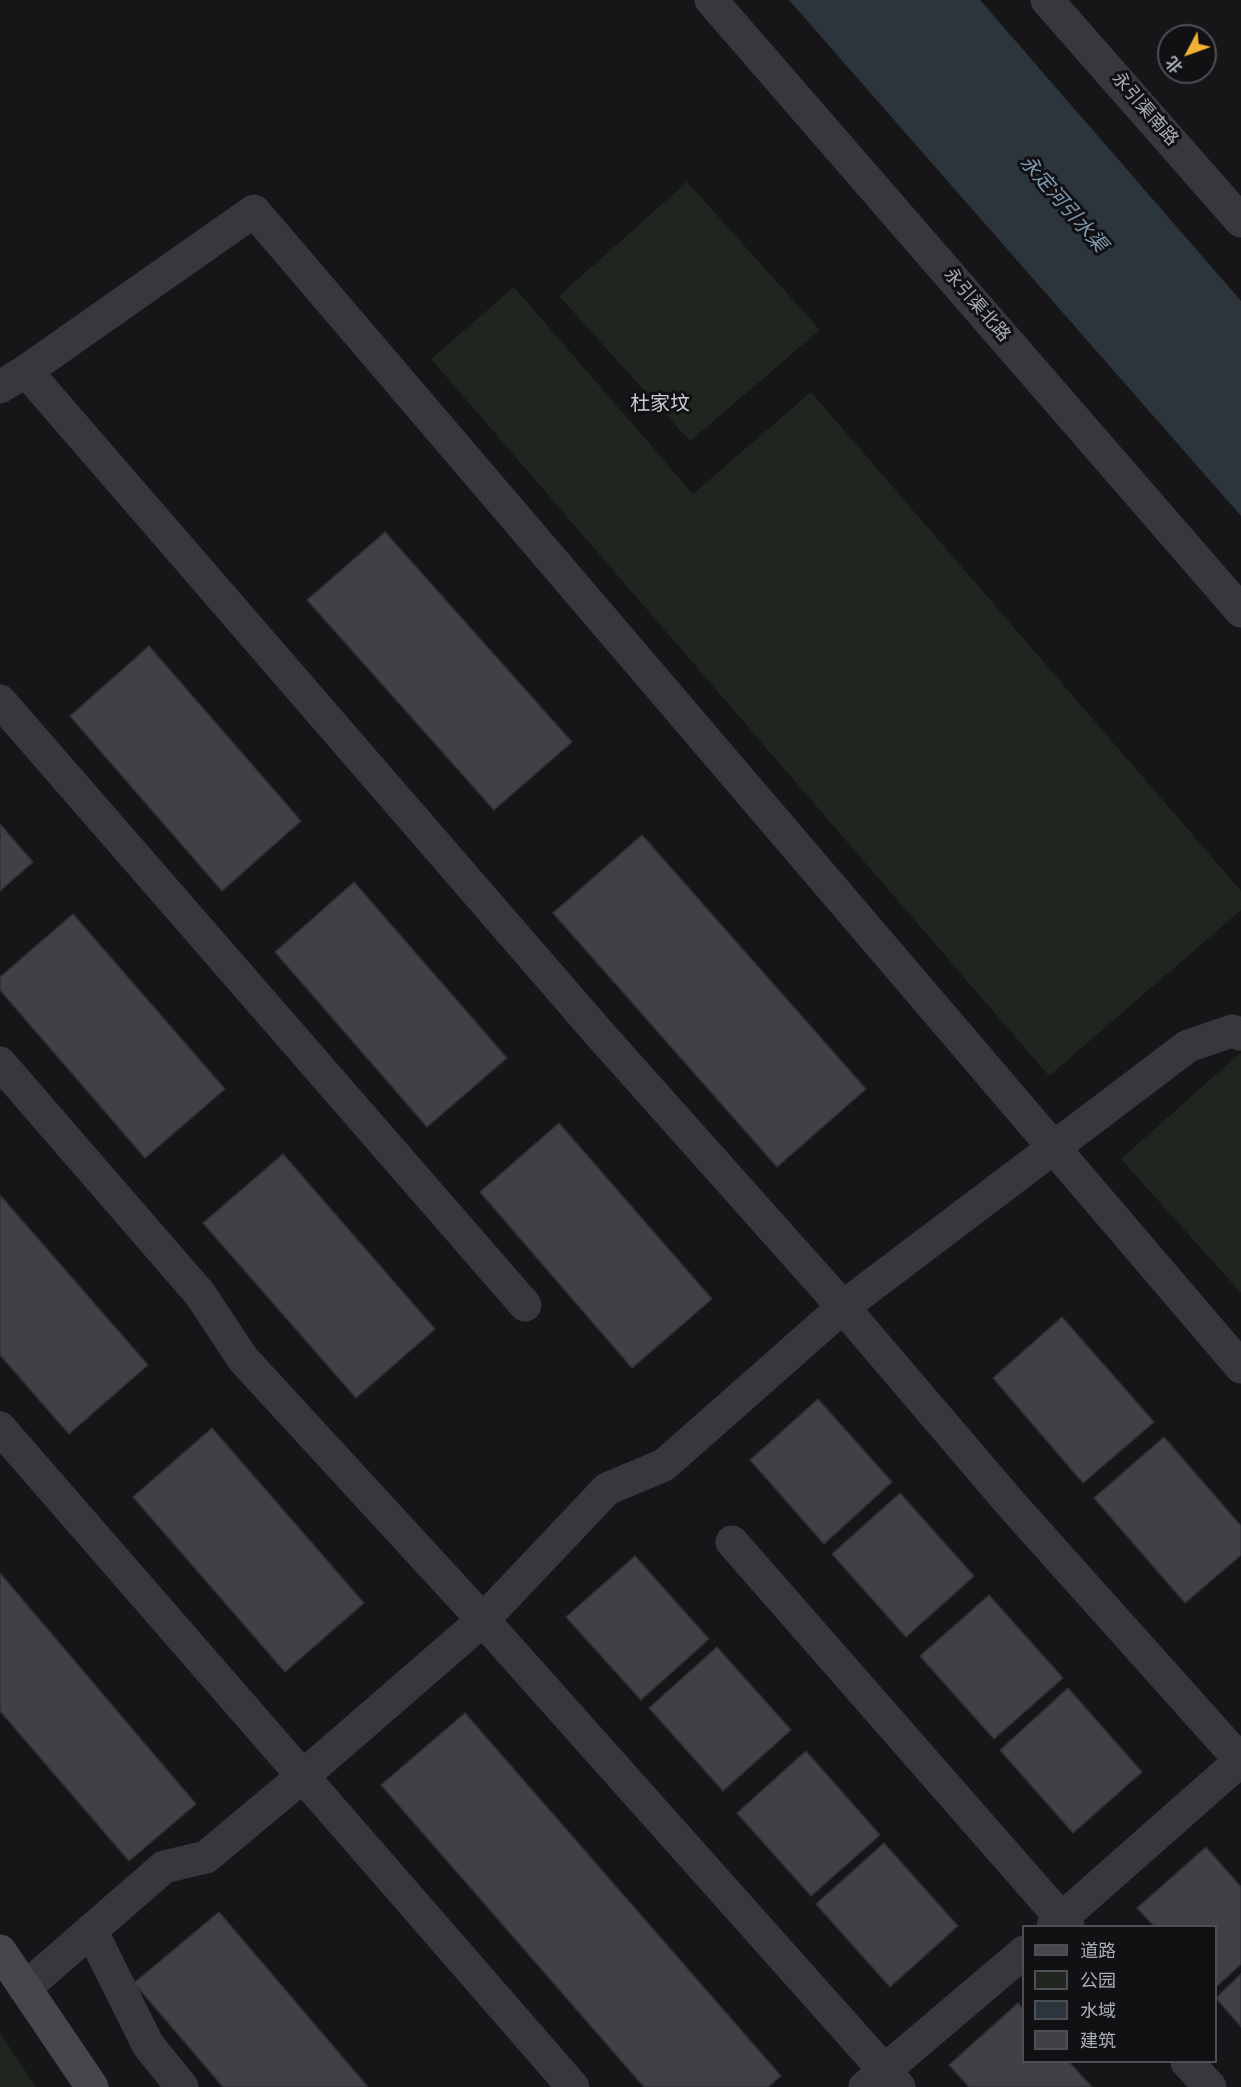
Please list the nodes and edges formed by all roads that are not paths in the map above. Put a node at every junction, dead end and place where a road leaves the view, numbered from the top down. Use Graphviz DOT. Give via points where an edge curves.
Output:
graph roads {
  1 [pos="711,0"];
  2 [pos="1047,0"];
  3 [pos="1241,221"];
  4 [pos="13,379"];
  5 [pos="1241,611"];
  6 [pos="0,701"];
  7 [pos="1241,1034"];
  8 [pos="0,1063"];
  9 [pos="1053,1146"];
  10 [pos="525,1305"];
  11 [pos="843,1307"];
  12 [pos="1241,1367"];
  13 [pos="0,1428"];
  14 [pos="732,1542"];
  15 [pos="483,1620"];
  16 [pos="1241,1760"];
  17 [pos="303,1776"];
  18 [pos="1061,1924"];
  19 [pos="91,1930"];
  20 [pos="0,1951"];
  21 [pos="1022,1953"];
  22 [pos="25,1988"];
  23 [pos="1189,2063"];
  24 [pos="883,2081"];
  25 [pos="92,2087"];
  26 [pos="182,2087"];
  27 [pos="573,2087"];
  28 [pos="1210,2087"];
  1 -- 5 [label="street, 永引渠北路"];
  2 -- 3 [label="street, 永引渠南路"];
  4 -- 9 [label="street" via="254,211"];
  4 -- 11 [label="street"];
  6 -- 10 [label="street"];
  7 -- 9 [label="street" via="1232,1031 1188,1046"];
  8 -- 15 [label="street" via="200,1294 243,1359"];
  9 -- 11 [label="street"];
  9 -- 12 [label="street"];
  11 -- 15 [label="street" via="664,1465 607,1489"];
  11 -- 16 [label="street" via="1011,1504"];
  13 -- 17 [label="street"];
  14 -- 18 [label="street"];
  15 -- 17 [label="street"];
  15 -- 24 [label="street"];
  16 -- 18 [label="street"];
  17 -- 19 [label="street" via="206,1857 164,1867"];
  17 -- 27 [label="street"];
  19 -- 22 [label="street"];
  19 -- 26 [label="street" via="148,2045"];
  20 -- 22 [label="street"];
  21 -- 24 [label="street"];
  22 -- 25 [label="street"];
  23 -- 28 [label="street"];
}
